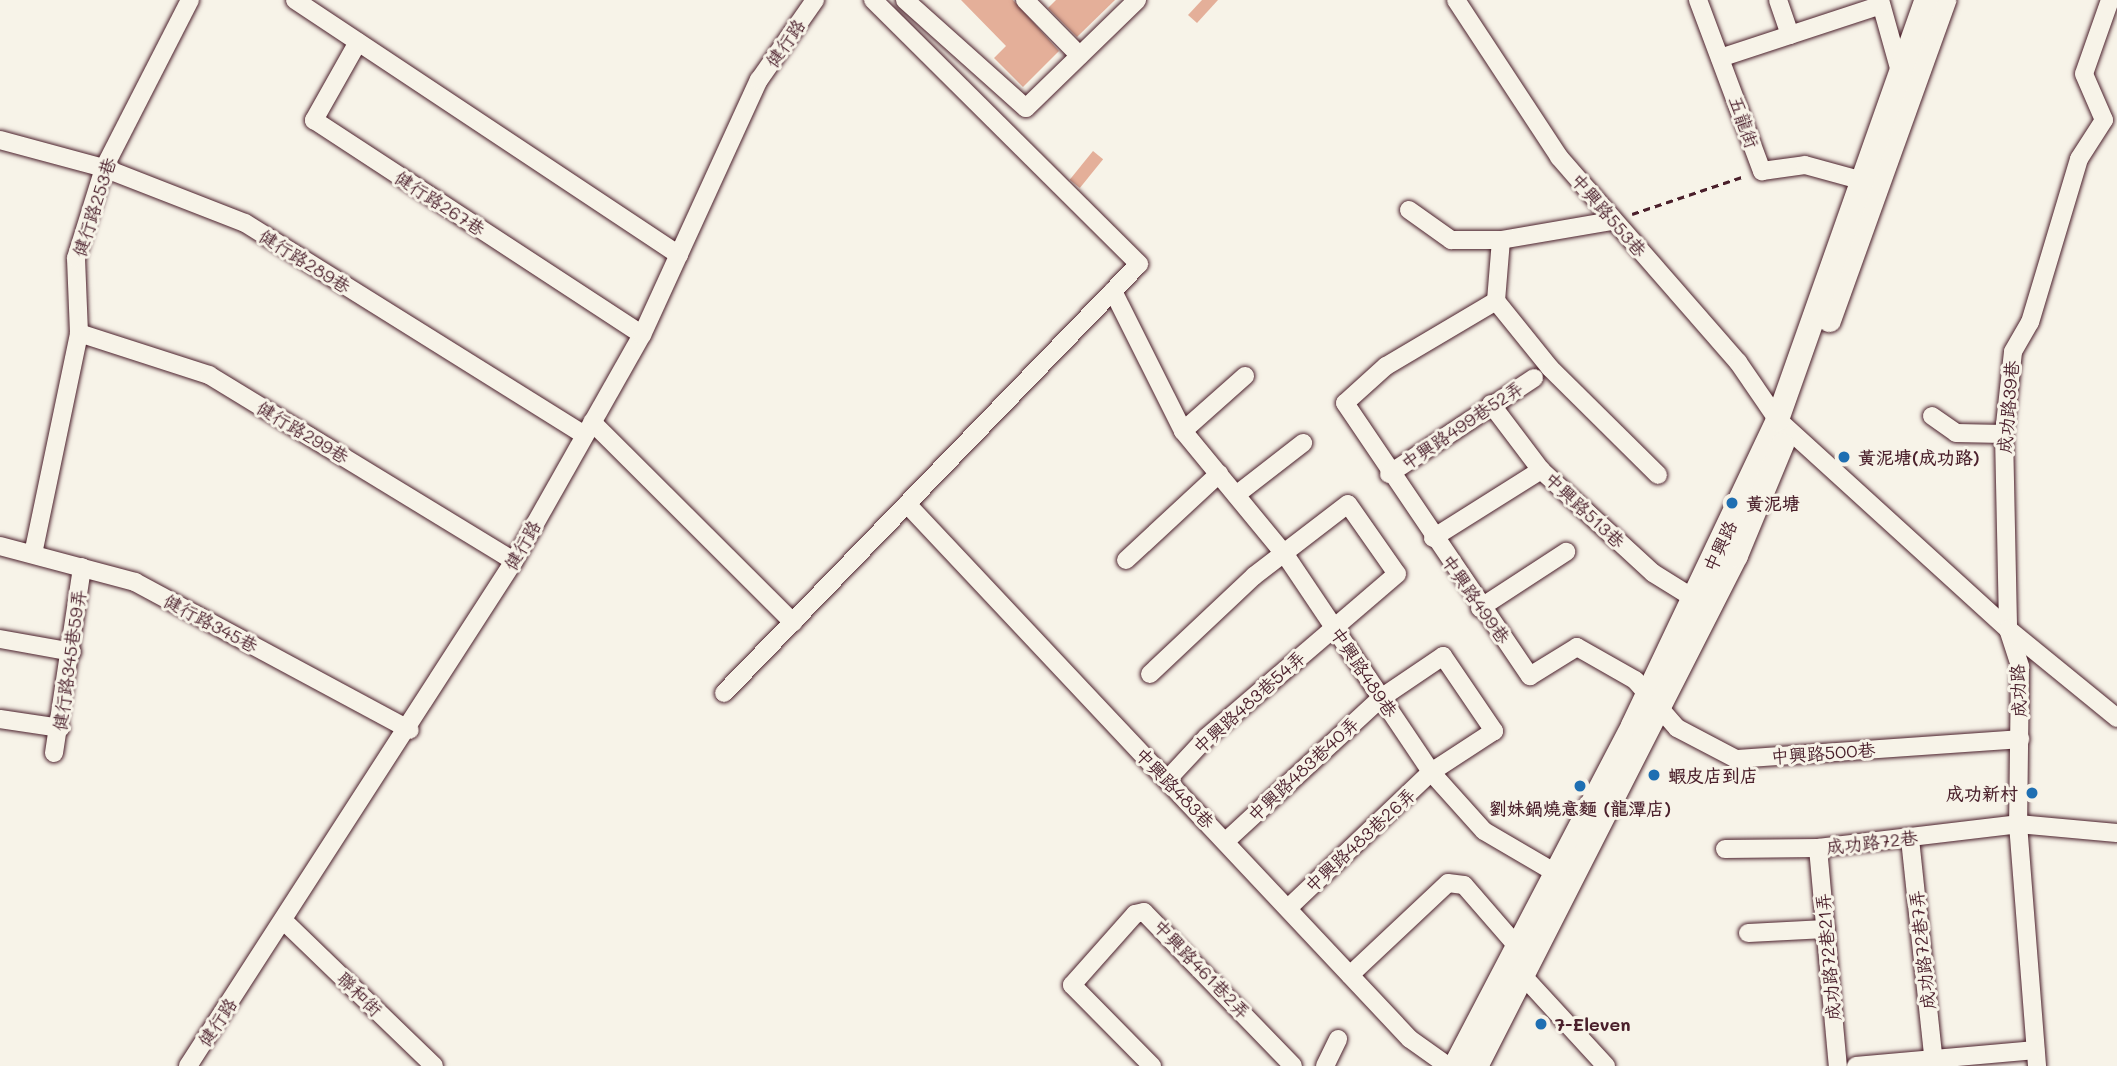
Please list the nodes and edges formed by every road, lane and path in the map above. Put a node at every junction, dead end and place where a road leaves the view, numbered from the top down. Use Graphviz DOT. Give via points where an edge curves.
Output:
graph roads {
  1 [pos="190,0"];
  2 [pos="295,0"];
  3 [pos="815,0"];
  4 [pos="873,0"];
  5 [pos="905,0"];
  6 [pos="1025,0"];
  7 [pos="1137,0"];
  8 [pos="1456,0"];
  9 [pos="1698,0"];
  10 [pos="1778,0"];
  11 [pos="1925,0"];
  12 [pos="1944,0"];
  13 [pos="2110,0"];
  14 [pos="1881,2"];
  15 [pos="1790,35"];
  16 [pos="358,42"];
  17 [pos="1080,56"];
  18 [pos="1720,58"];
  19 [pos="1899,68"];
  20 [pos="2110,122"];
  21 [pos="0,140"];
  22 [pos="104,168"];
  23 [pos="1762,171"];
  24 [pos="1871,183"];
  25 [pos="1409,210"];
  26 [pos="1612,221"];
  27 [pos="1500,240"];
  28 [pos="679,255"];
  29 [pos="1113,291"];
  30 [pos="1496,301"];
  31 [pos="79,333"];
  32 [pos="642,335"];
  33 [pos="1245,376"];
  34 [pos="1534,378"];
  35 [pos="1491,404"];
  36 [pos="1931,416"];
  37 [pos="1783,424"];
  38 [pos="588,428"];
  39 [pos="1183,431"];
  40 [pos="2004,434"];
  41 [pos="1303,443"];
  42 [pos="1541,470"];
  43 [pos="1219,474"];
  44 [pos="1389,474"];
  45 [pos="1658,475"];
  46 [pos="1236,495"];
  47 [pos="907,504"];
  48 [pos="1433,538"];
  49 [pos="0,546"];
  50 [pos="1566,552"];
  51 [pos="33,554"];
  52 [pos="1286,556"];
  53 [pos="1126,560"];
  54 [pos="514,561"];
  55 [pos="82,567"];
  56 [pos="1695,599"];
  57 [pos="1480,608"];
  58 [pos="793,622"];
  59 [pos="1333,626"];
  60 [pos="2008,629"];
  61 [pos="0,639"];
  62 [pos="72,652"];
  63 [pos="1150,674"];
  64 [pos="1463,688"];
  65 [pos="724,693"];
  66 [pos="1381,698"];
  67 [pos="1652,703"];
  68 [pos="2117,718"];
  69 [pos="0,719"];
  70 [pos="60,727"];
  71 [pos="410,730"];
  72 [pos="2020,739"];
  73 [pos="54,753"];
  74 [pos="1431,772"];
  75 [pos="1167,780"];
  76 [pos="2018,824"];
  77 [pos="2117,833"];
  78 [pos="1910,839"];
  79 [pos="1226,841"];
  80 [pos="1818,848"];
  81 [pos="1725,849"];
  82 [pos="1563,878"];
  83 [pos="1289,907"];
  84 [pos="285,922"];
  85 [pos="1826,929"];
  86 [pos="1748,933"];
  87 [pos="1517,960"];
  88 [pos="1349,975"];
  89 [pos="1338,1039"];
  90 [pos="2036,1058"];
  91 [pos="1934,1062"];
  92 [pos="188,1066"];
  93 [pos="435,1066"];
  94 [pos="1152,1066"];
  95 [pos="1293,1066"];
  96 [pos="1325,1066"];
  97 [pos="1448,1066"];
  98 [pos="1454,1066"];
  99 [pos="1476,1066"];
  100 [pos="1606,1066"];
  101 [pos="1838,1066"];
  102 [pos="1856,1066"];
  1 -- 22 [label="street, 健行路253巷"];
  2 -- 16 [label="street"];
  3 -- 28 [label="street, 健行路" via="759,80"];
  4 -- 29 [label="street" via="1139,264"];
  5 -- 17 [label="street" via="1026,108"];
  6 -- 17 [label="street"];
  7 -- 17 [label="street"];
  8 -- 26 [label="street, 中興路553巷" via="1559,158"];
  9 -- 18 [label="street, 五龍街"];
  10 -- 15 [label="street"];
  11 -- 19 [label="main road, 中興路"];
  12 -- 24 [label="main road, 中興路"];
  13 -- 20 [label="street, 成功路39巷" via="2084,74"];
  14 -- 15 [label="street"];
  14 -- 19 [label="street"];
  15 -- 18 [label="street"];
  16 -- 28 [label="street"];
  16 -- 32 [label="street, 健行路267巷" via="314,120"];
  18 -- 23 [label="street, 五龍街"];
  19 -- 24 [label="main road, 中興路"];
  20 -- 40 [label="street, 成功路39巷" via="2079,159 2031,322 2013,352"];
  21 -- 22 [label="street, 健行路289巷"];
  22 -- 31 [label="street, 健行路253巷" via="76,258"];
  22 -- 38 [label="street, 健行路289巷" via="245,223"];
  23 -- 24 [label="street, 五龍街" via="1805,165"];
  23 -- 26 [label="path"];
  24 -- 37 [label="main road, 中興路"];
  25 -- 27 [label="street" via="1451,240"];
  26 -- 27 [label="street"];
  26 -- 37 [label="street, 中興路553巷" via="1738,362"];
  27 -- 30 [label="street"];
  28 -- 32 [label="street, 健行路"];
  29 -- 39 [label="street, 中興路489巷"];
  29 -- 47 [label="street"];
  30 -- 44 [label="street, 中興路499巷" via="1386,366 1345,403"];
  30 -- 45 [label="street" via="1550,368"];
  31 -- 51 [label="street, 健行路253巷"];
  31 -- 54 [label="street, 健行路299巷" via="209,375"];
  32 -- 38 [label="street, 健行路"];
  33 -- 39 [label="street"];
  34 -- 35 [label="street, 中興路499巷52弄"];
  35 -- 42 [label="street, 中興路513巷"];
  35 -- 44 [label="street, 中興路499巷52弄"];
  36 -- 40 [label="street" via="1956,433"];
  37 -- 56 [label="main road, 中興路"];
  37 -- 60 [label="street, 成功路"];
  37 -- 67 [label="main road, 中興路" via="1736,555"];
  38 -- 54 [label="street, 健行路"];
  38 -- 58 [label="street, 健行路289巷"];
  39 -- 43 [label="street, 中興路489巷"];
  40 -- 60 [label="street, 成功路39巷"];
  41 -- 46 [label="street"];
  42 -- 48 [label="street"];
  42 -- 56 [label="street, 中興路513巷" via="1653,573"];
  43 -- 46 [label="street, 中興路489巷"];
  43 -- 53 [label="street"];
  44 -- 48 [label="street, 中興路499巷"];
  46 -- 52 [label="street, 中興路489巷"];
  47 -- 58 [label="street"];
  47 -- 75 [label="street, 中興路483巷"];
  48 -- 57 [label="street, 中興路499巷"];
  49 -- 51 [label="street, 健行路345巷"];
  50 -- 57 [label="street"];
  51 -- 55 [label="street, 健行路345巷"];
  52 -- 59 [label="street, 中興路489巷"];
  52 -- 59 [label="street, 中興路483巷54弄" via="1348,503 1375,540 1397,574"];
  52 -- 63 [label="street" via="1254,576"];
  54 -- 71 [label="street, 健行路"];
  55 -- 62 [label="street, 健行路345巷59弄"];
  55 -- 71 [label="street, 健行路345巷" via="135,582"];
  56 -- 67 [label="main road, 中興路"];
  57 -- 67 [label="street, 中興路499巷" via="1530,676 1577,647 1636,680"];
  58 -- 65 [label="street"];
  59 -- 66 [label="street, 中興路489巷"];
  59 -- 75 [label="street, 中興路483巷54弄"];
  60 -- 68 [label="street"];
  60 -- 72 [label="street, 成功路" via="2020,667"];
  61 -- 62 [label="street"];
  62 -- 70 [label="street, 健行路345巷59弄"];
  64 -- 66 [label="street, 中興路483巷40弄" via="1443,656"];
  64 -- 74 [label="street, 中興路483巷26弄" via="1494,731"];
  66 -- 74 [label="street, 中興路489巷"];
  66 -- 79 [label="street, 中興路483巷40弄"];
  67 -- 72 [label="street, 中興路500巷" via="1677,728 1736,759"];
  67 -- 82 [label="main road, 中興路"];
  69 -- 70 [label="street"];
  70 -- 73 [label="street, 健行路345巷59弄"];
  71 -- 84 [label="street, 健行路"];
  72 -- 76 [label="street, 成功路"];
  74 -- 82 [label="street, 中興路489巷" via="1484,831"];
  74 -- 83 [label="street, 中興路483巷26弄"];
  75 -- 79 [label="street, 中興路483巷"];
  76 -- 77 [label="street, 成功路72巷"];
  76 -- 78 [label="street, 成功路72巷"];
  76 -- 90 [label="street, 成功路"];
  78 -- 80 [label="street, 成功路72巷"];
  78 -- 91 [label="street, 成功路72巷7弄"];
  79 -- 83 [label="street, 中興路483巷"];
  80 -- 81 [label="street, 成功路72巷"];
  80 -- 85 [label="street, 成功路72巷21弄"];
  82 -- 87 [label="main road, 中興路"];
  83 -- 88 [label="street, 中興路483巷"];
  84 -- 92 [label="street, 健行路"];
  84 -- 93 [label="street, 聯和街"];
  85 -- 86 [label="street"];
  85 -- 101 [label="street, 成功路72巷21弄"];
  87 -- 88 [label="street" via="1464,885 1448,883"];
  87 -- 98 [label="main road, 中興路"];
  87 -- 99 [label="main road, 中興路"];
  87 -- 100 [label="street"];
  88 -- 97 [label="street, 中興路483巷" via="1410,1039"];
  89 -- 96 [label="street"];
  90 -- 91 [label="street"];
  91 -- 102 [label="street"];
  94 -- 95 [label="street, 中興路461巷2弄" via="1072,985 1135,914 1156,918"];
}
